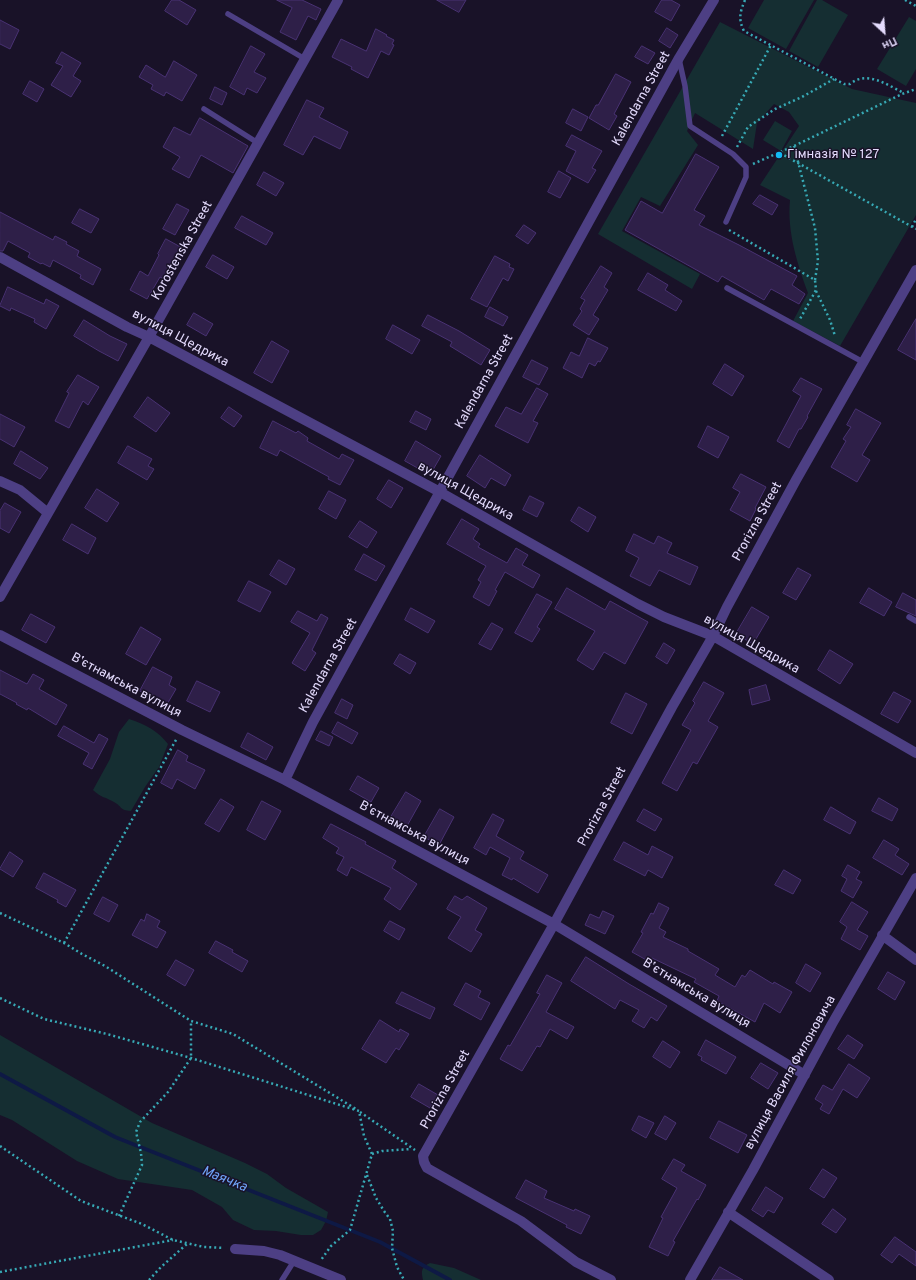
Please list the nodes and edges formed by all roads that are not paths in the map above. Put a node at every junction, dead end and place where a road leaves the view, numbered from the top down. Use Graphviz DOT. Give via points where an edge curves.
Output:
graph roads {
  1 [pos="338,0"];
  2 [pos="714,0"];
  3 [pos="228,14"];
  4 [pos="679,58"];
  5 [pos="305,59"];
  6 [pos="204,110"];
  7 [pos="258,143"];
  8 [pos="726,222"];
  9 [pos="0,257"];
  10 [pos="916,270"];
  11 [pos="727,288"];
  12 [pos="149,337"];
  13 [pos="863,362"];
  14 [pos="0,481"];
  15 [pos="440,492"];
  16 [pos="48,513"];
  17 [pos="0,597"];
  18 [pos="909,617"];
  19 [pos="916,621"];
  20 [pos="0,635"];
  21 [pos="713,636"];
  22 [pos="916,753"];
  23 [pos="285,780"];
  24 [pos="916,878"];
  25 [pos="554,924"];
  26 [pos="882,935"];
  27 [pos="916,960"];
  28 [pos="806,1075"];
  29 [pos="728,1212"];
  30 [pos="235,1249"];
  31 [pos="294,1261"];
  32 [pos="282,1280"];
  33 [pos="341,1280"];
  34 [pos="611,1280"];
  35 [pos="690,1280"];
  36 [pos="829,1280"];
  1 -- 5 [label="street, Korostenska Street"];
  2 -- 4 [label="street, Kalendarna Street"];
  3 -- 5 [label="lane"];
  4 -- 8 [label="lane" via="690,126 733,154 746,167 746,177"];
  4 -- 15 [label="street, Kalendarna Street"];
  5 -- 7 [label="street, Korostenska Street"];
  6 -- 7 [label="lane"];
  7 -- 12 [label="street, Korostenska Street"];
  9 -- 12 [label="street, вулиця Щедрика"];
  10 -- 13 [label="street, Prorizna Street"];
  11 -- 13 [label="lane"];
  12 -- 15 [label="street, вулиця Щедрика"];
  12 -- 16 [label="street, Korostenska Street"];
  13 -- 21 [label="street, Prorizna Street" via="792,487"];
  14 -- 16 [label="street" via="20,490"];
  15 -- 21 [label="street, вулиця Щедрика" via="638,604"];
  15 -- 23 [label="street, Kalendarna Street" via="313,722"];
  16 -- 17 [label="street, Korostenska Street"];
  18 -- 19 [label="lane"];
  20 -- 23 [label="street, Вʼєтнамська вулиця" via="182,730"];
  21 -- 22 [label="street, вулиця Щедрика"];
  21 -- 25 [label="street, Prorizna Street"];
  23 -- 25 [label="street, Вʼєтнамська вулиця"];
  24 -- 26 [label="street, вулиця Василя Филоновича"];
  25 -- 28 [label="street, Вʼєтнамська вулиця"];
  25 -- 34 [label="street, Prorizna Street" via="423,1156 427,1168 521,1222 576,1262"];
  26 -- 27 [label="street"];
  26 -- 28 [label="street, вулиця Василя Филоновича"];
  28 -- 29 [label="street, вулиця Василя Филоновича"];
  29 -- 35 [label="street, вулиця Василя Филоновича"];
  29 -- 36 [label="street"];
  30 -- 31 [label="street" via="264,1251"];
  31 -- 32 [label="lane"];
  31 -- 33 [label="street"];
}
